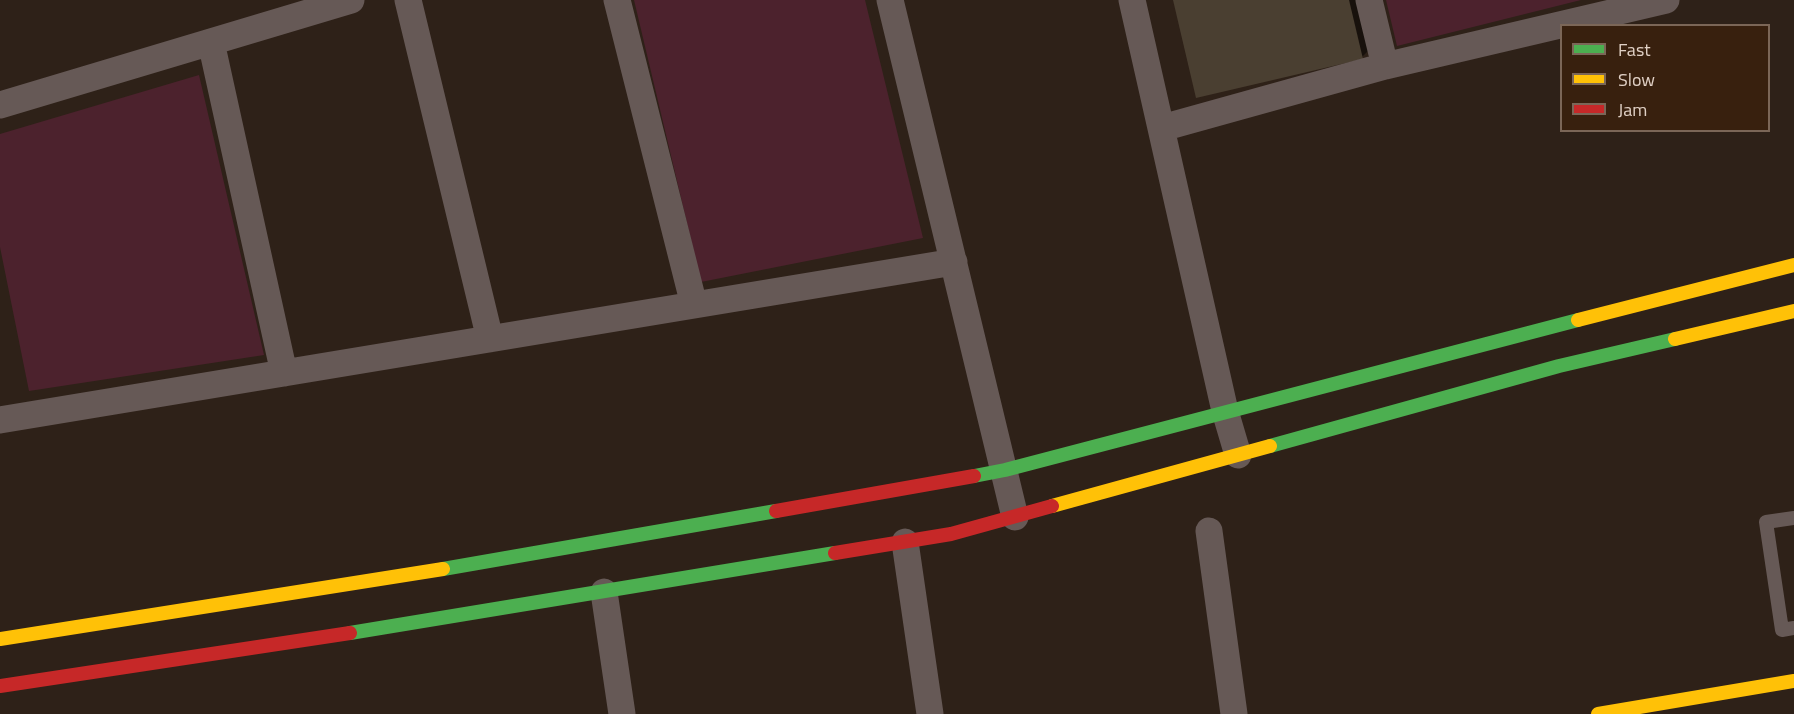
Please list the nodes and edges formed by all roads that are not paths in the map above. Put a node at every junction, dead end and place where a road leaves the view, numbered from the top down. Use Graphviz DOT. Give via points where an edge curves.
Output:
graph roads {
  1 [pos="351,0"];
  2 [pos="408,0"];
  3 [pos="617,0"];
  4 [pos="891,0"];
  5 [pos="1132,0"];
  6 [pos="1369,0"];
  7 [pos="1666,0"];
  8 [pos="1626,4"];
  9 [pos="212,42"];
  10 [pos="1385,66"];
  11 [pos="0,105"];
  12 [pos="1162,128"];
  13 [pos="954,262"];
  14 [pos="1794,266"];
  15 [pos="694,305"];
  16 [pos="1794,311"];
  17 [pos="490,339"];
  18 [pos="284,373"];
  19 [pos="1225,411"];
  20 [pos="1,414"];
  21 [pos="1238,455"];
  22 [pos="1005,470"];
  23 [pos="1015,517"];
  24 [pos="1794,518"];
  25 [pos="1209,531"];
  26 [pos="905,542"];
  27 [pos="604,592"];
  28 [pos="1794,628"];
  29 [pos="0,639"];
  30 [pos="1794,681"];
  31 [pos="0,686"];
  32 [pos="622,714"];
  33 [pos="930,714"];
  34 [pos="1234,714"];
  35 [pos="1598,714"];
  1 -- 9 [label="street"];
  2 -- 17 [label="street"];
  3 -- 15 [label="street"];
  4 -- 13 [label="street"];
  5 -- 12 [label="street"];
  6 -- 10 [label="street"];
  7 -- 8 [label="street"];
  8 -- 10 [label="street"];
  9 -- 11 [label="street"];
  9 -- 18 [label="street"];
  10 -- 12 [label="street"];
  12 -- 19 [label="street"];
  13 -- 15 [label="street"];
  13 -- 22 [label="street"];
  14 -- 19 [label="street"];
  15 -- 17 [label="street"];
  16 -- 21 [label="street" via="1559,366"];
  17 -- 18 [label="street"];
  18 -- 20 [label="street"];
  19 -- 21 [label="street"];
  19 -- 22 [label="street"];
  21 -- 23 [label="street"];
  22 -- 23 [label="street"];
  22 -- 29 [label="street" via="556,551"];
  23 -- 26 [label="street"];
  24 -- 28 [label="lane" via="1766,522 1782,630"];
  25 -- 34 [label="street"];
  26 -- 27 [label="street"];
  26 -- 33 [label="street"];
  27 -- 31 [label="street"];
  27 -- 32 [label="street"];
  30 -- 35 [label="street"];
}
